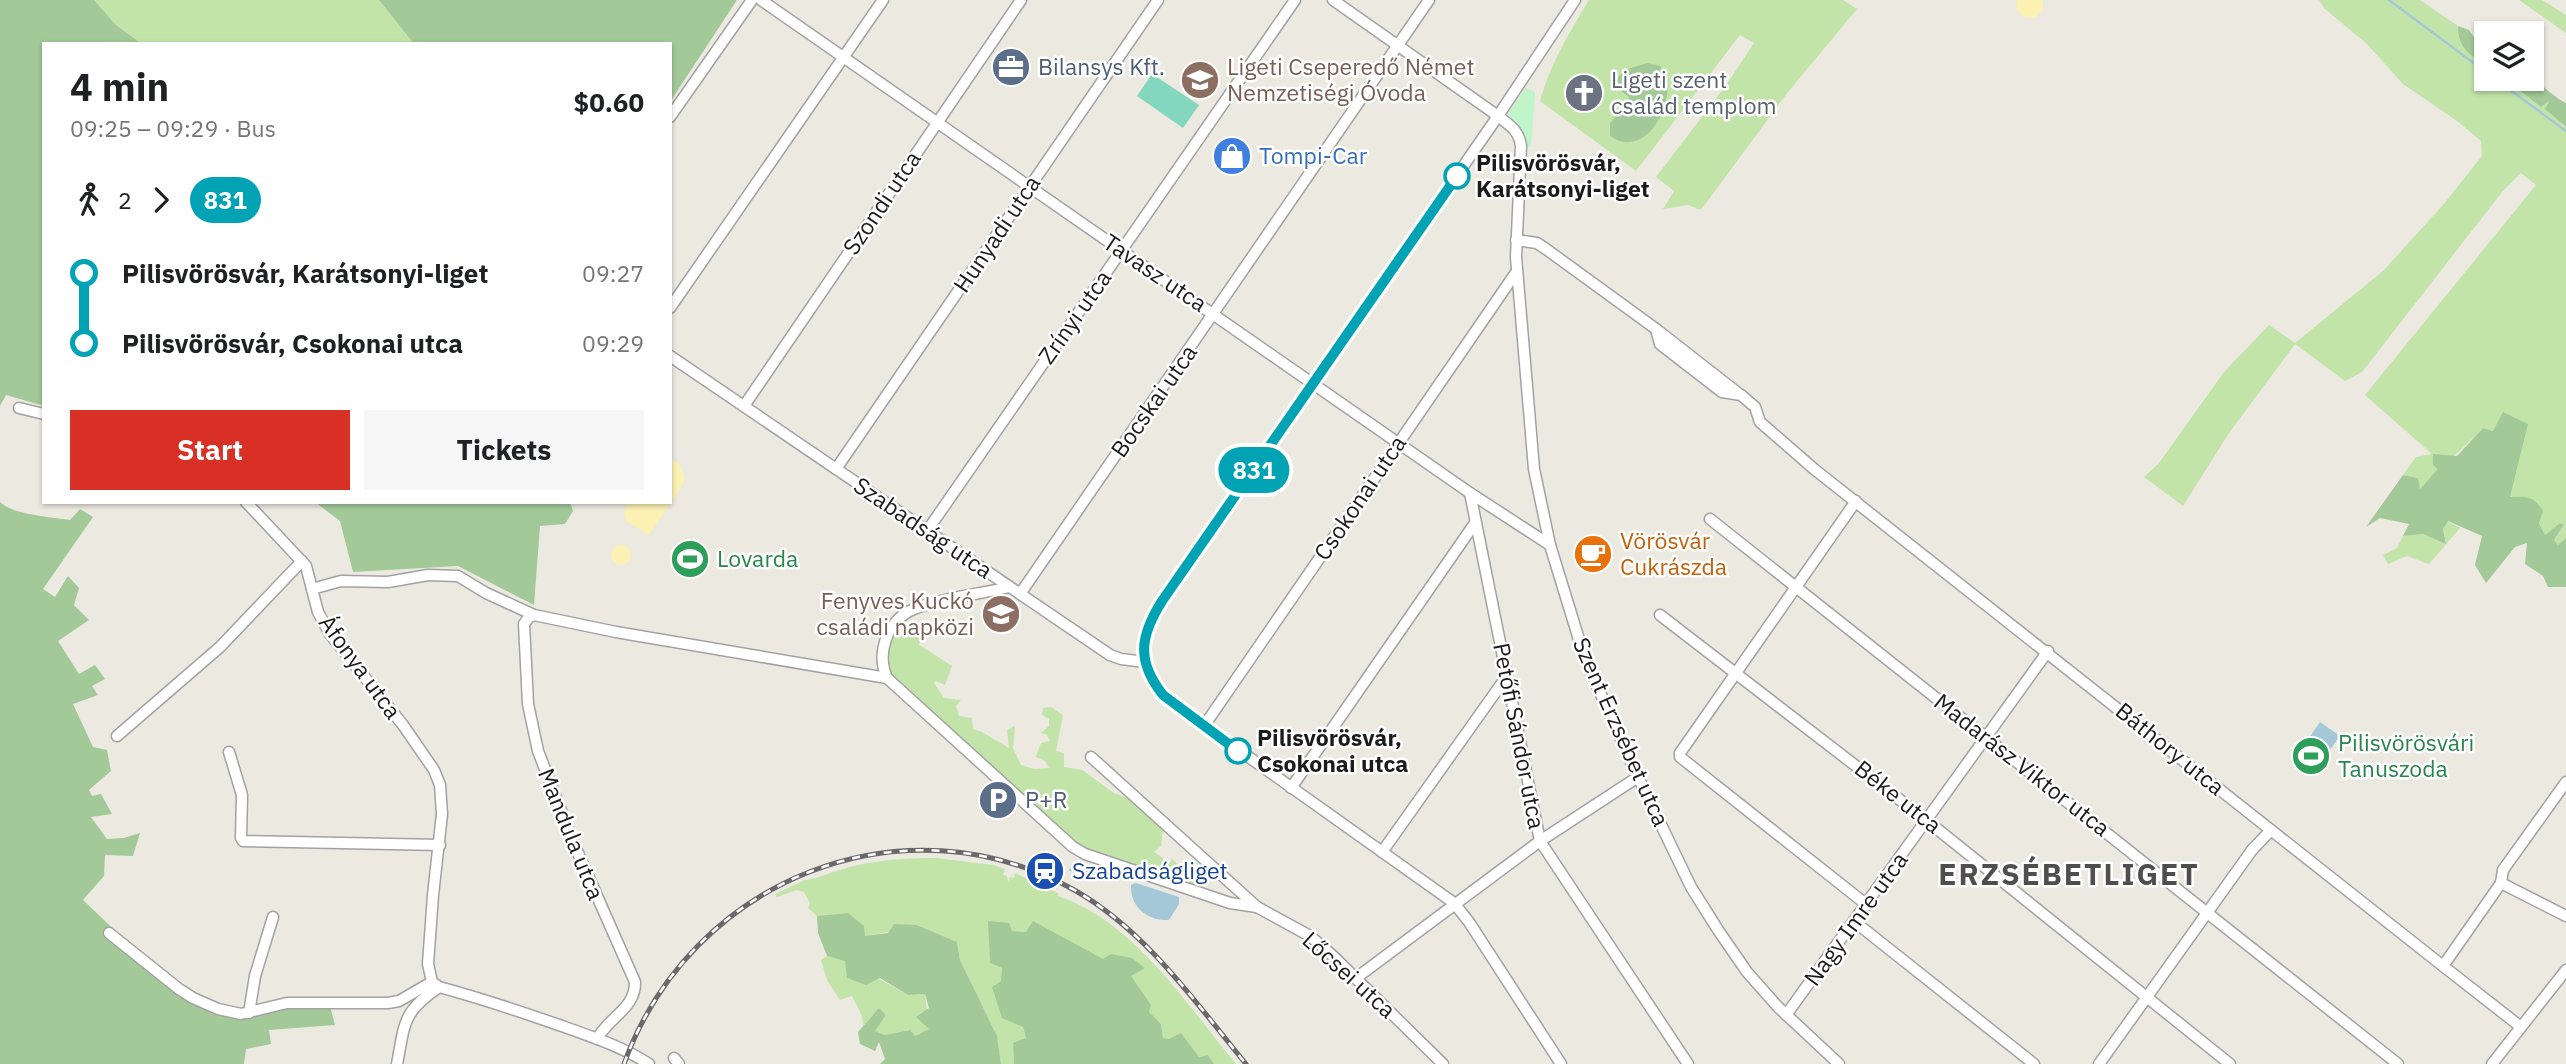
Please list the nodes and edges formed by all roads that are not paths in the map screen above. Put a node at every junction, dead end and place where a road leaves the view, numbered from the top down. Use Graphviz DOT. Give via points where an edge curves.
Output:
graph roads {
  1 [pos="752,0"];
  2 [pos="761,0"];
  3 [pos="883,0"];
  4 [pos="1021,0"];
  5 [pos="1158,0"];
  6 [pos="1295,0"];
  7 [pos="1333,0"];
  8 [pos="1429,0"];
  9 [pos="1575,0"];
  10 [pos="1398,45"];
  11 [pos="843,57"];
  12 [pos="672,114"];
  13 [pos="1498,116"];
  14 [pos="936,123"];
  15 [pos="1029,187"];
  16 [pos="1516,240"];
  17 [pos="1121,250"];
  18 [pos="1517,271"];
  19 [pos="672,305"];
  20 [pos="1215,314"];
  21 [pos="1656,329"];
  22 [pos="672,357"];
  23 [pos="1314,383"];
  24 [pos="1738,393"];
  25 [pos="744,406"];
  26 [pos="19,408"];
  27 [pos="42,414"];
  28 [pos="1398,442"];
  29 [pos="836,469"];
  30 [pos="1470,493"];
  31 [pos="1856,501"];
  32 [pos="248,504"];
  33 [pos="1710,520"];
  34 [pos="1475,523"];
  35 [pos="927,531"];
  36 [pos="1550,545"];
  37 [pos="302,561"];
  38 [pos="1796,586"];
  39 [pos="1009,587"];
  40 [pos="312,589"];
  41 [pos="1020,594"];
  42 [pos="534,615"];
  43 [pos="1660,615"];
  44 [pos="2048,651"];
  45 [pos="1144,662"];
  46 [pos="1737,671"];
  47 [pos="1507,676"];
  48 [pos="887,678"];
  49 [pos="1204,726"];
  50 [pos="117,736"];
  51 [pos="1986,736"];
  52 [pos="229,752"];
  53 [pos="1091,757"];
  54 [pos="1638,777"];
  55 [pos="2566,782"];
  56 [pos="1291,788"];
  57 [pos="1926,820"];
  58 [pos="2271,830"];
  59 [pos="1540,841"];
  60 [pos="440,845"];
  61 [pos="1382,852"];
  62 [pos="2501,883"];
  63 [pos="1454,903"];
  64 [pos="1867,905"];
  65 [pos="1257,907"];
  66 [pos="2208,912"];
  67 [pos="2566,916"];
  68 [pos="273,917"];
  69 [pos="1855,922"];
  70 [pos="109,933"];
  71 [pos="2443,966"];
  72 [pos="2566,970"];
  73 [pos="1356,978"];
  74 [pos="436,984"];
  75 [pos="2147,997"];
  76 [pos="249,1013"];
  77 [pos="1786,1015"];
  78 [pos="2521,1027"];
  79 [pos="597,1038"];
  80 [pos="397,1064"];
  81 [pos="649,1064"];
  82 [pos="1443,1064"];
  83 [pos="1561,1064"];
  84 [pos="1688,1064"];
  85 [pos="1839,1064"];
  86 [pos="2034,1064"];
  87 [pos="2099,1064"];
  88 [pos="2230,1064"];
  89 [pos="2398,1064"];
  90 [pos="2492,1064"];
  1 -- 12 [label="street"];
  2 -- 11 [label="street, Tavasz utca"];
  3 -- 11 [label="street"];
  4 -- 14 [label="street, Szondi utca"];
  5 -- 15 [label="street, Hunyadi utca"];
  6 -- 17 [label="street, Zrínyi utca"];
  7 -- 10 [label="street"];
  8 -- 10 [label="street, Bocskai utca"];
  9 -- 13 [label="street"];
  10 -- 13 [label="street"];
  10 -- 20 [label="street, Bocskai utca"];
  11 -- 14 [label="street, Tavasz utca"];
  11 -- 19 [label="street"];
  13 -- 16 [label="street, Szent Erzsébet utca" via="1514,128 1521,146"];
  13 -- 23 [label="street"];
  14 -- 15 [label="street, Tavasz utca"];
  14 -- 25 [label="street, Szondi utca"];
  15 -- 17 [label="street, Tavasz utca"];
  15 -- 29 [label="street, Hunyadi utca"];
  16 -- 18 [label="street, Szent Erzsébet utca"];
  16 -- 21 [label="street" via="1537,243"];
  17 -- 20 [label="street, Tavasz utca"];
  17 -- 35 [label="street, Zrínyi utca"];
  18 -- 28 [label="street, Csokonai utca"];
  18 -- 36 [label="street, Szent Erzsébet utca" via="1534,469"];
  20 -- 23 [label="street, Tavasz utca"];
  20 -- 41 [label="street, Bocskai utca"];
  21 -- 24 [label="street"];
  21 -- 24 [label="street" via="1660,344 1722,392"];
  22 -- 25 [label="street, Szabadság utca"];
  23 -- 28 [label="street, Tavasz utca"];
  23 -- 45 [label="street" via="1155,613 1144,642"];
  24 -- 31 [label="street, Báthory utca" via="1755,407 1760,422"];
  25 -- 29 [label="street, Szabadság utca"];
  26 -- 27 [label="street"];
  28 -- 30 [label="street, Tavasz utca"];
  28 -- 49 [label="street, Csokonai utca"];
  29 -- 35 [label="street, Szabadság utca"];
  30 -- 34 [label="street, Petőfi Sándor utca"];
  30 -- 36 [label="street, Tavasz utca"];
  31 -- 38 [label="street"];
  31 -- 44 [label="street, Báthory utca"];
  32 -- 37 [label="street, Áfonya utca"];
  33 -- 38 [label="street, Madarász Viktor utca"];
  34 -- 47 [label="street, Petőfi Sándor utca"];
  34 -- 56 [label="street"];
  35 -- 39 [label="street, Szabadság utca"];
  36 -- 54 [label="street, Szent Erzsébet utca" via="1585,659"];
  37 -- 40 [label="street, Áfonya utca"];
  37 -- 50 [label="street" via="220,648"];
  38 -- 46 [label="street"];
  38 -- 51 [label="street, Madarász Viktor utca"];
  39 -- 41 [label="street, Szabadság utca"];
  39 -- 48 [label="street" via="922,606 904,615 885,640"];
  40 -- 42 [label="street" via="341,582 458,576"];
  40 -- 60 [label="street, Áfonya utca" via="330,634 434,770 442,802"];
  41 -- 45 [label="street, Szabadság utca" via="1110,655"];
  42 -- 48 [label="street"];
  42 -- 79 [label="street, Mandula utca" via="524,624 528,704 538,751 635,982 633,998"];
  43 -- 46 [label="street, Béke utca"];
  44 -- 51 [label="street, Nagy Imre utca"];
  44 -- 58 [label="street, Báthory utca"];
  45 -- 49 [label="street" via="1163,695"];
  46 -- 57 [label="street, Béke utca"];
  46 -- 64 [label="street" via="1680,757"];
  47 -- 59 [label="street, Petőfi Sándor utca"];
  47 -- 61 [label="street"];
  48 -- 65 [label="street" via="1084,854 1221,900"];
  49 -- 56 [label="street"];
  51 -- 57 [label="street, Nagy Imre utca"];
  51 -- 66 [label="street, Madarász Viktor utca"];
  52 -- 60 [label="street" via="242,795 243,841"];
  53 -- 65 [label="street, Lőcsei utca"];
  54 -- 59 [label="street"];
  54 -- 77 [label="street, Szent Erzsébet utca" via="1691,887 1748,972"];
  55 -- 62 [label="street" via="2503,870"];
  56 -- 61 [label="street"];
  57 -- 64 [label="street, Nagy Imre utca"];
  57 -- 75 [label="street, Béke utca"];
  58 -- 66 [label="street"];
  58 -- 71 [label="street, Báthory utca"];
  59 -- 63 [label="street"];
  59 -- 84 [label="street, Petőfi Sándor utca"];
  60 -- 74 [label="street, Áfonya utca" via="428,964"];
  61 -- 63 [label="street"];
  62 -- 67 [label="street"];
  62 -- 71 [label="street"];
  63 -- 73 [label="street"];
  63 -- 83 [label="street"];
  64 -- 69 [label="street, Nagy Imre utca"];
  65 -- 73 [label="street, Lőcsei utca" via="1310,936"];
  66 -- 75 [label="street"];
  66 -- 89 [label="street, Madarász Viktor utca"];
  68 -- 76 [label="street"];
  69 -- 77 [label="street, Nagy Imre utca"];
  69 -- 86 [label="street"];
  70 -- 76 [label="street" via="192,998 218,1009"];
  71 -- 78 [label="street, Báthory utca"];
  72 -- 78 [label="street"];
  73 -- 82 [label="street, Lőcsei utca"];
  74 -- 76 [label="street" via="388,1003 287,1003"];
  74 -- 79 [label="street"];
  74 -- 80 [label="street" via="406,1017"];
  75 -- 87 [label="street"];
  75 -- 88 [label="street, Béke utca"];
  77 -- 85 [label="street, Szent Erzsébet utca"];
  78 -- 90 [label="street"];
  79 -- 81 [label="street"];
}
